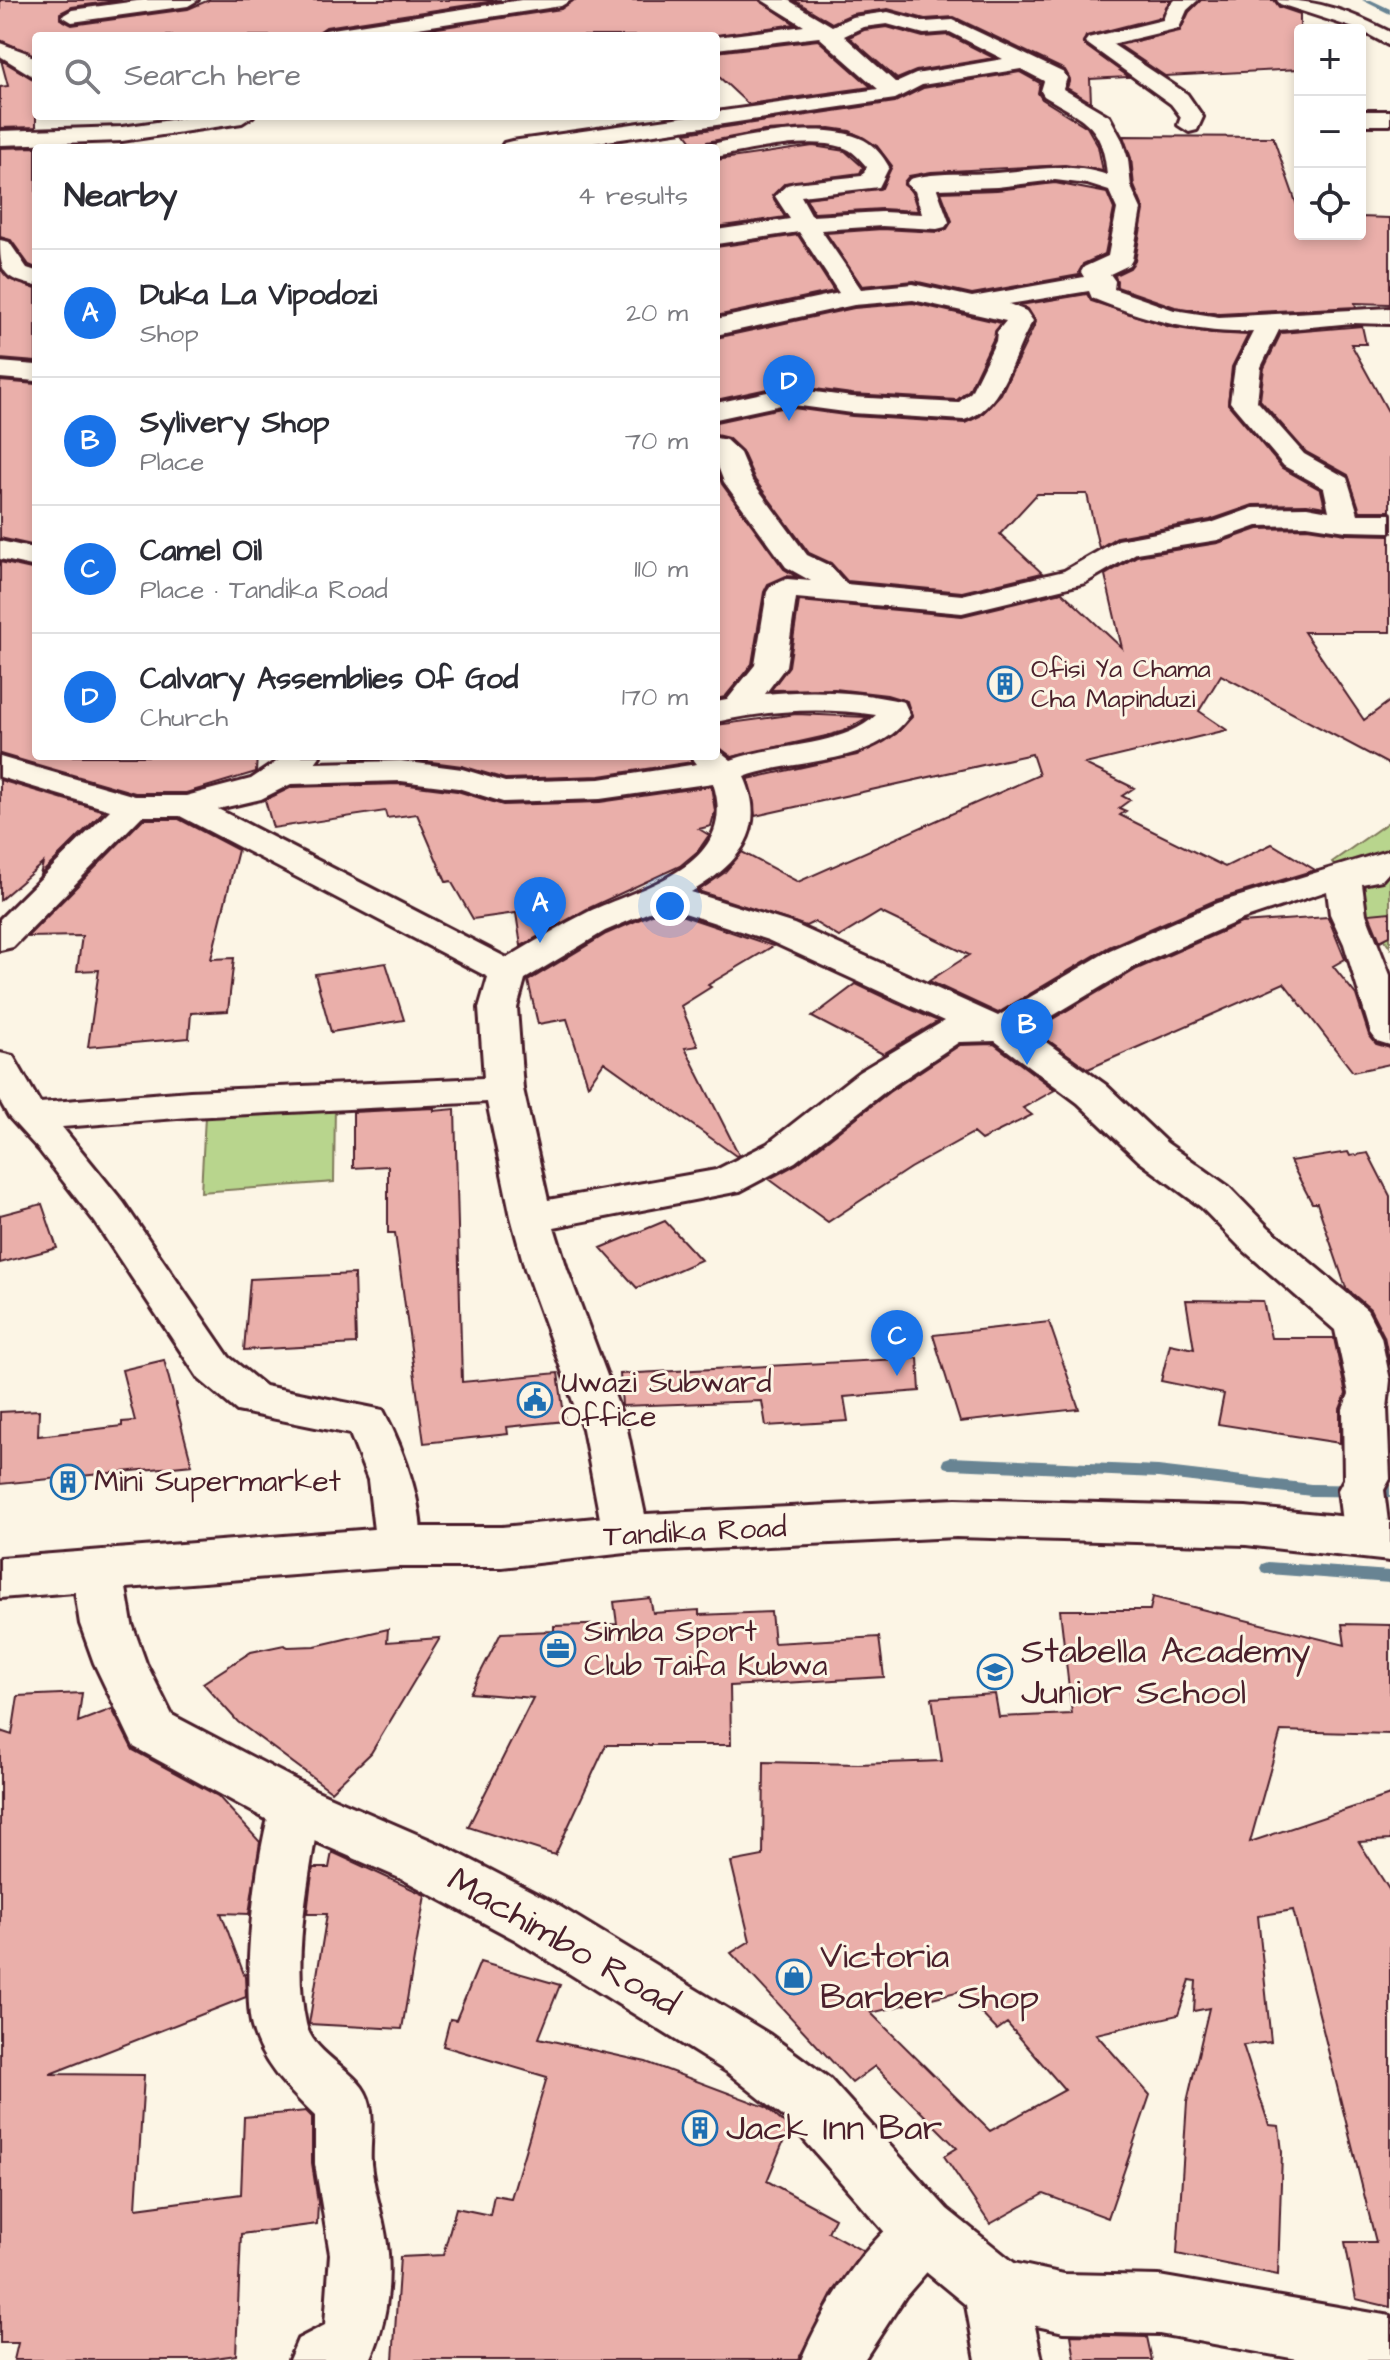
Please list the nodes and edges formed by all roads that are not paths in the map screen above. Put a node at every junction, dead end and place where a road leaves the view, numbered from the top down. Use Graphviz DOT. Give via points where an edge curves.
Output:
graph roads {
  1 [pos="55,0"];
  2 [pos="188,0"];
  3 [pos="561,0"];
  4 [pos="772,0"];
  5 [pos="1188,0"];
  6 [pos="1287,0"];
  7 [pos="72,16"];
  8 [pos="85,32"];
  9 [pos="352,32"];
  10 [pos="827,32"];
  11 [pos="1390,40"];
  12 [pos="0,49"];
  13 [pos="720,55"];
  14 [pos="1024,62"];
  15 [pos="32,68"];
  16 [pos="746,88"];
  17 [pos="895,93"];
  18 [pos="771,112"];
  19 [pos="1366,118"];
  20 [pos="1390,118"];
  21 [pos="720,119"];
  22 [pos="214,120"];
  23 [pos="713,120"];
  24 [pos="1189,125"];
  25 [pos="121,133"];
  26 [pos="0,138"];
  27 [pos="541,144"];
  28 [pos="720,149"];
  29 [pos="1119,187"];
  30 [pos="805,223"];
  31 [pos="720,236"];
  32 [pos="0,247"];
  33 [pos="32,278"];
  34 [pos="1103,281"];
  35 [pos="854,297"];
  36 [pos="958,302"];
  37 [pos="1390,316"];
  38 [pos="1270,323"];
  39 [pos="720,326"];
  40 [pos="0,370"];
  41 [pos="32,373"];
  42 [pos="720,410"];
  43 [pos="720,450"];
  44 [pos="1346,522"];
  45 [pos="1390,523"];
  46 [pos="0,550"];
  47 [pos="32,557"];
  48 [pos="836,592"];
  49 [pos="727,709"];
  50 [pos="717,764"];
  51 [pos="295,765"];
  52 [pos="0,767"];
  53 [pos="133,806"];
  54 [pos="186,806"];
  55 [pos="1390,860"];
  56 [pos="1390,870"];
  57 [pos="1343,876"];
  58 [pos="663,895"];
  59 [pos="0,939"];
  60 [pos="508,973"];
  61 [pos="1003,1029"];
  62 [pos="1390,1033"];
  63 [pos="0,1065"];
  64 [pos="504,1089"];
  65 [pos="28,1117"];
  66 [pos="531,1217"];
  67 [pos="626,1534"];
  68 [pos="1378,1539"];
  69 [pos="399,1547"];
  70 [pos="97,1572"];
  71 [pos="0,1578"];
  72 [pos="295,1807"];
  73 [pos="925,2231"];
  74 [pos="995,2288"];
  75 [pos="1390,2346"];
  76 [pos="319,2360"];
  77 [pos="831,2360"];
  78 [pos="1009,2360"];
  1 -- 7 [label="street"];
  2 -- 7 [label="street"];
  3 -- 9 [label="street"];
  4 -- 10 [label="street"];
  5 -- 24 [label="street" via="1178,7 1172,24 1095,42 1179,99 1192,117"];
  6 -- 11 [label="street" via="1351,20"];
  7 -- 8 [label="street"];
  10 -- 13 [label="street"];
  10 -- 14 [label="street" via="859,21 894,18 924,28 953,26"];
  10 -- 17 [label="street"];
  12 -- 15 [label="street"];
  14 -- 17 [label="street" via="916,80"];
  14 -- 29 [label="street" via="1056,78 1052,91 1101,121 1117,159"];
  16 -- 18 [label="street"];
  17 -- 18 [label="street"];
  18 -- 21 [label="street"];
  19 -- 20 [label="street"];
  22 -- 25 [label="street"];
  23 -- 27 [label="street"];
  25 -- 26 [label="street"];
  28 -- 30 [label="street" via="755,141 825,140 852,142 874,158 878,167 871,182 789,192"];
  29 -- 30 [label="street" via="1055,173 932,181 918,184 925,187 937,222"];
  29 -- 34 [label="street" via="1129,209 1120,260 1093,272"];
  30 -- 31 [label="street"];
  30 -- 35 [label="street"];
  32 -- 33 [label="street" via="18,273"];
  34 -- 36 [label="street" via="997,301"];
  34 -- 38 [label="street" via="1101,293 1166,315 1236,326"];
  35 -- 36 [label="street" via="913,292"];
  35 -- 39 [label="street"];
  36 -- 42 [label="street" via="1006,311 1020,321 982,396 964,412 786,396"];
  37 -- 38 [label="street"];
  38 -- 44 [label="street" via="1248,367 1243,402 1294,460 1337,484"];
  40 -- 41 [label="street"];
  43 -- 48 [label="street" via="796,561 819,572"];
  44 -- 45 [label="street"];
  44 -- 48 [label="street" via="1253,517 1218,531 1128,546 1074,577 962,604"];
  46 -- 47 [label="street"];
  48 -- 49 [label="street" via="784,590 770,666"];
  49 -- 50 [label="street" via="876,704 893,709 894,715 867,739"];
  50 -- 51 [label="street" via="687,775 600,789 503,792 462,779 401,771"];
  50 -- 58 [label="street" via="738,811 734,834 707,867"];
  51 -- 54 [label="street" via="265,788"];
  52 -- 53 [label="street"];
  53 -- 54 [label="street"];
  53 -- 59 [label="street"];
  54 -- 60 [label="street"];
  55 -- 57 [label="street"];
  56 -- 57 [label="street"];
  57 -- 61 [label="street" via="1230,911 1123,958"];
  57 -- 62 [label="street" via="1348,914"];
  58 -- 60 [label="street" via="603,919"];
  58 -- 61 [label="street" via="781,932"];
  60 -- 64 [label="street" via="498,1008"];
  61 -- 66 [label="street" via="951,1031 873,1081 781,1153 726,1182"];
  61 -- 68 [label="street" via="1092,1094 1352,1321 1371,1394 1365,1409 1367,1479 1361,1490"];
  63 -- 65 [label="street"];
  64 -- 65 [label="street"];
  64 -- 66 [label="street"];
  65 -- 69 [label="street" via="109,1212 214,1368 252,1400 367,1421 391,1480"];
  66 -- 67 [label="street" via="605,1429"];
  67 -- 68 [label="street, Tandika Road" via="956,1518 1246,1526"];
  67 -- 69 [label="street, Tandika Road" via="502,1547"];
  69 -- 70 [label="street, Tandika Road"];
  70 -- 71 [label="street, Tandika Road"];
  70 -- 72 [label="street, Machimbo Road" via="111,1637 153,1731"];
  72 -- 73 [label="street, Machimbo Road" via="424,1863 534,1921 748,2053 808,2099"];
  72 -- 76 [label="street" via="279,1912 278,2020 286,2046 343,2106 343,2164 359,2254 354,2329 343,2352"];
  73 -- 74 [label="street, Machimbo Road"];
  73 -- 77 [label="street" via="889,2266"];
  74 -- 75 [label="street" via="1064,2303 1159,2305"];
  74 -- 78 [label="street"];
}
